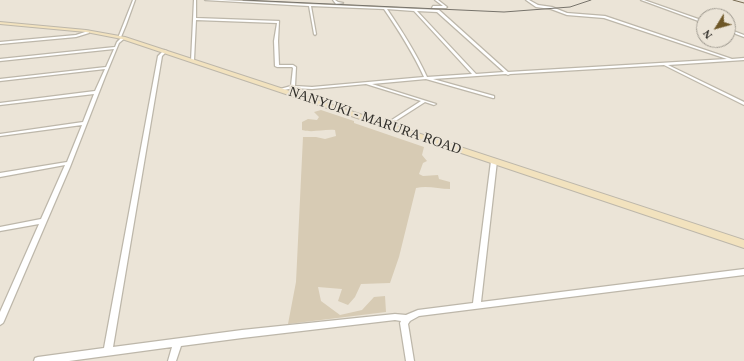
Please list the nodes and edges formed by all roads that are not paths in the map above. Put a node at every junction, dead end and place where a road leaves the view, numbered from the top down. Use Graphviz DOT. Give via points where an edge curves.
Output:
graph roads {
  1 [pos="134,0"];
  2 [pos="195,0"];
  3 [pos="206,0"];
  4 [pos="225,0"];
  5 [pos="334,0"];
  6 [pos="436,0"];
  7 [pos="527,0"];
  8 [pos="642,0"];
  9 [pos="310,5"];
  10 [pos="414,8"];
  11 [pos="385,9"];
  12 [pos="195,19"];
  13 [pos="696,19"];
  14 [pos="0,23"];
  15 [pos="88,32"];
  16 [pos="315,34"];
  17 [pos="121,38"];
  18 [pos="0,43"];
  19 [pos="116,48"];
  20 [pos="165,51"];
  21 [pos="744,59"];
  22 [pos="0,60"];
  23 [pos="192,60"];
  24 [pos="732,60"];
  25 [pos="663,64"];
  26 [pos="107,68"];
  27 [pos="508,74"];
  28 [pos="475,75"];
  29 [pos="426,78"];
  30 [pos="0,80"];
  31 [pos="366,83"];
  32 [pos="293,87"];
  33 [pos="281,90"];
  34 [pos="97,92"];
  35 [pos="493,97"];
  36 [pos="424,101"];
  37 [pos="0,104"];
  38 [pos="434,104"];
  39 [pos="744,104"];
  40 [pos="84,123"];
  41 [pos="386,126"];
  42 [pos="0,135"];
  43 [pos="494,161"];
  44 [pos="68,163"];
  45 [pos="0,175"];
  46 [pos="44,221"];
  47 [pos="0,229"];
  48 [pos="744,244"];
  49 [pos="744,272"];
  50 [pos="477,305"];
  51 [pos="407,319"];
  52 [pos="0,321"];
  53 [pos="177,344"];
  54 [pos="108,352"];
  55 [pos="38,361"];
  56 [pos="172,361"];
  57 [pos="410,361"];
  1 -- 17 [label="street"];
  2 -- 12 [label="street"];
  3 -- 4 [label="street"];
  4 -- 9 [label="street"];
  5 -- 10 [label="street" via="338,3"];
  6 -- 10 [label="street" via="446,7"];
  7 -- 24 [label="street" via="536,6 566,14 604,17"];
  8 -- 13 [label="street"];
  9 -- 11 [label="street"];
  9 -- 16 [label="street"];
  10 -- 11 [label="street"];
  10 -- 27 [label="street" via="439,12"];
  10 -- 28 [label="street"];
  11 -- 29 [label="street" via="409,43"];
  12 -- 23 [label="street"];
  12 -- 32 [label="street" via="278,22 277,66 295,68"];
  14 -- 15 [label="street, NANYUKI - MARURA ROAD"];
  15 -- 17 [label="street, NANYUKI - MARURA ROAD"];
  15 -- 18 [label="street" via="76,36"];
  17 -- 19 [label="street"];
  17 -- 20 [label="street, NANYUKI - MARURA ROAD"];
  19 -- 22 [label="street"];
  19 -- 26 [label="street"];
  20 -- 23 [label="street, NANYUKI - MARURA ROAD"];
  20 -- 54 [label="street" via="160,56"];
  21 -- 24 [label="street"];
  23 -- 33 [label="street, NANYUKI - MARURA ROAD"];
  24 -- 25 [label="street"];
  25 -- 27 [label="street"];
  25 -- 39 [label="street"];
  26 -- 30 [label="street"];
  26 -- 34 [label="street"];
  27 -- 28 [label="street"];
  28 -- 29 [label="street"];
  29 -- 31 [label="street"];
  29 -- 35 [label="street"];
  31 -- 32 [label="street" via="312,88"];
  31 -- 36 [label="street"];
  32 -- 33 [label="street"];
  33 -- 41 [label="street, NANYUKI - MARURA ROAD"];
  34 -- 37 [label="street"];
  34 -- 40 [label="street"];
  36 -- 38 [label="street"];
  36 -- 41 [label="street"];
  40 -- 42 [label="street"];
  40 -- 44 [label="street"];
  41 -- 43 [label="street, NANYUKI - MARURA ROAD"];
  43 -- 48 [label="street, NANYUKI - MARURA ROAD"];
  43 -- 50 [label="street"];
  44 -- 45 [label="street"];
  44 -- 46 [label="street"];
  46 -- 47 [label="street"];
  46 -- 52 [label="street"];
  49 -- 50 [label="street"];
  50 -- 51 [label="street" via="418,313"];
  51 -- 53 [label="street" via="395,316"];
  51 -- 57 [label="street" via="404,330"];
  53 -- 54 [label="street"];
  53 -- 56 [label="street"];
  54 -- 55 [label="street"];
}
